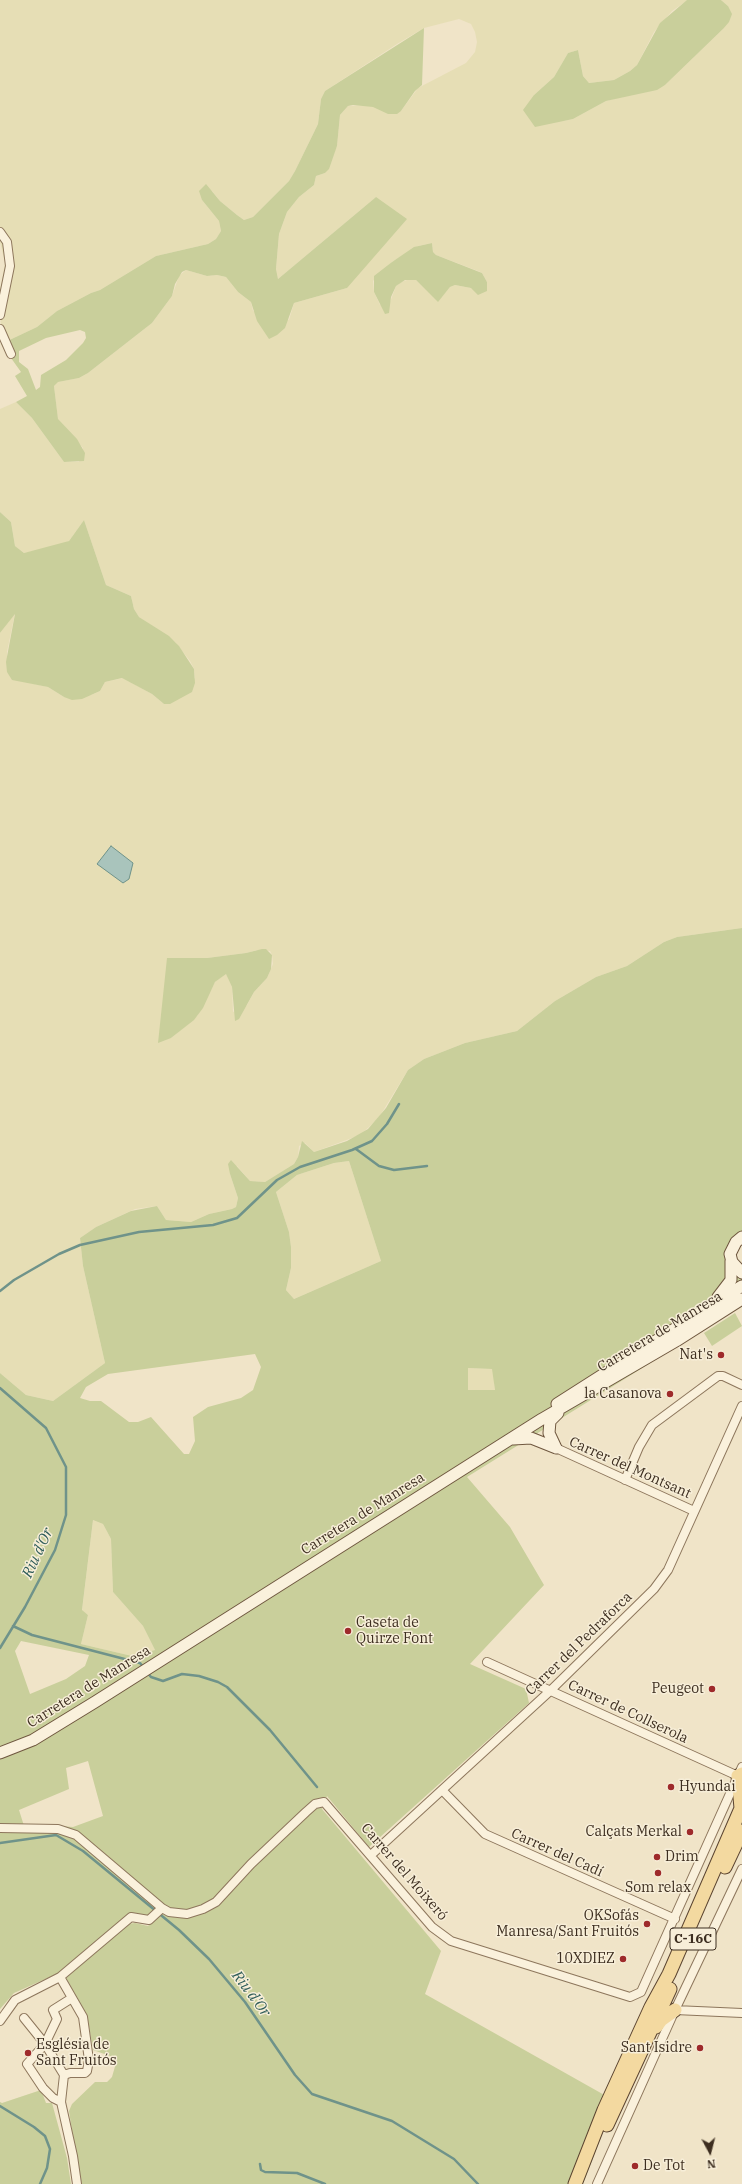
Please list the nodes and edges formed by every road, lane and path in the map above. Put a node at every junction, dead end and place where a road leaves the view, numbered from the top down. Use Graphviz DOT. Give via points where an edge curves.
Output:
graph roads {
  1 [pos="0,232"];
  2 [pos="0,315"];
  3 [pos="0,329"];
  4 [pos="12,354"];
  5 [pos="742,1237"];
  6 [pos="731,1260"];
  7 [pos="742,1273"];
  8 [pos="742,1286"];
  9 [pos="742,1293"];
  10 [pos="742,1299"];
  11 [pos="708,1307"];
  12 [pos="697,1328"];
  13 [pos="742,1385"];
  14 [pos="742,1406"];
  15 [pos="563,1408"];
  16 [pos="542,1419"];
  17 [pos="508,1440"];
  18 [pos="556,1448"];
  19 [pos="625,1480"];
  20 [pos="694,1511"];
  21 [pos="487,1662"];
  22 [pos="550,1691"];
  23 [pos="0,1753"];
  24 [pos="741,1779"];
  25 [pos="443,1791"];
  26 [pos="742,1811"];
  27 [pos="0,1828"];
  28 [pos="742,1831"];
  29 [pos="371,1855"];
  30 [pos="742,1869"];
  31 [pos="718,1885"];
  32 [pos="161,1909"];
  33 [pos="675,1919"];
  34 [pos="669,1974"];
  35 [pos="60,1977"];
  36 [pos="72,1998"];
  37 [pos="663,2005"];
  38 [pos="675,2010"];
  39 [pos="742,2013"];
  40 [pos="24,2018"];
  41 [pos="0,2021"];
  42 [pos="46,2046"];
  43 [pos="644,2048"];
  44 [pos="64,2075"];
  45 [pos="61,2102"];
  46 [pos="77,2184"];
  47 [pos="576,2184"];
  48 [pos="597,2184"];
  1 -- 2 [label="street" via="7,242 10,266"];
  3 -- 4 [label="street"];
  5 -- 6 [label="main road" via="732,1247"];
  6 -- 7 [label="main road"];
  6 -- 11 [label="main road" via="731,1280 724,1292"];
  8 -- 11 [label="main road"];
  9 -- 12 [label="main road"];
  10 -- 12 [label="main road, Carretera de Manresa"];
  11 -- 16 [label="main road" via="574,1392"];
  12 -- 15 [label="main road, Carretera de Manresa"];
  13 -- 19 [label="street" via="718,1376 652,1425"];
  14 -- 20 [label="street, Carrer del Pedraforca"];
  15 -- 16 [label="main road, Carretera de Manresa"];
  15 -- 18 [label="main road" via="550,1421 549,1433"];
  16 -- 17 [label="main road, Carretera de Manresa"];
  17 -- 18 [label="main road" via="531,1438"];
  17 -- 23 [label="main road, Carretera de Manresa" via="140,1674 32,1740"];
  18 -- 19 [label="street, Carrer del Montsant"];
  19 -- 20 [label="street, Carrer del Montsant"];
  20 -- 22 [label="street, Carrer del Pedraforca" via="668,1570 654,1589"];
  21 -- 22 [label="street, Carrer de Collserola"];
  22 -- 24 [label="street, Carrer de Collserola"];
  22 -- 25 [label="street, Carrer del Pedraforca"];
  24 -- 26 [label="main road"];
  24 -- 33 [label="street"];
  25 -- 29 [label="street, Carrer del Pedraforca"];
  25 -- 33 [label="street, Carrer del Cadí" via="485,1834"];
  26 -- 31 [label="main road" via="721,1867"];
  26 -- 34 [label="main road, C-16C"];
  27 -- 32 [label="street" via="58,1829 76,1835"];
  28 -- 31 [label="main road, C-16C"];
  29 -- 32 [label="street, Carrer del Moixeró" via="323,1803 306,1812 251,1864 216,1902 187,1914"];
  29 -- 33 [label="street, Carrer del Moixeró" via="432,1927 451,1941 630,1997 641,1992"];
  30 -- 38 [label="street"];
  31 -- 37 [label="main road, C-16C"];
  32 -- 35 [label="street" via="152,1919 131,1916"];
  34 -- 37 [label="main road" via="669,1981 660,2002"];
  34 -- 47 [label="main road, C-16C" via="651,2007 604,2110"];
  35 -- 36 [label="street"];
  35 -- 41 [label="street" via="15,2000"];
  36 -- 42 [label="street" via="53,2010 57,2019"];
  36 -- 44 [label="street" via="84,2017 90,2060 85,2073"];
  37 -- 38 [label="main road" via="668,2010"];
  37 -- 43 [label="main road, C-16C"];
  38 -- 39 [label="street"];
  38 -- 43 [label="main road" via="661,2020"];
  38 -- 48 [label="street"];
  40 -- 42 [label="street"];
  42 -- 44 [label="street"];
  42 -- 45 [label="street" via="27,2064 43,2088"];
  43 -- 47 [label="main road, C-16C"];
  44 -- 45 [label="street"];
  45 -- 46 [label="street"];
}
